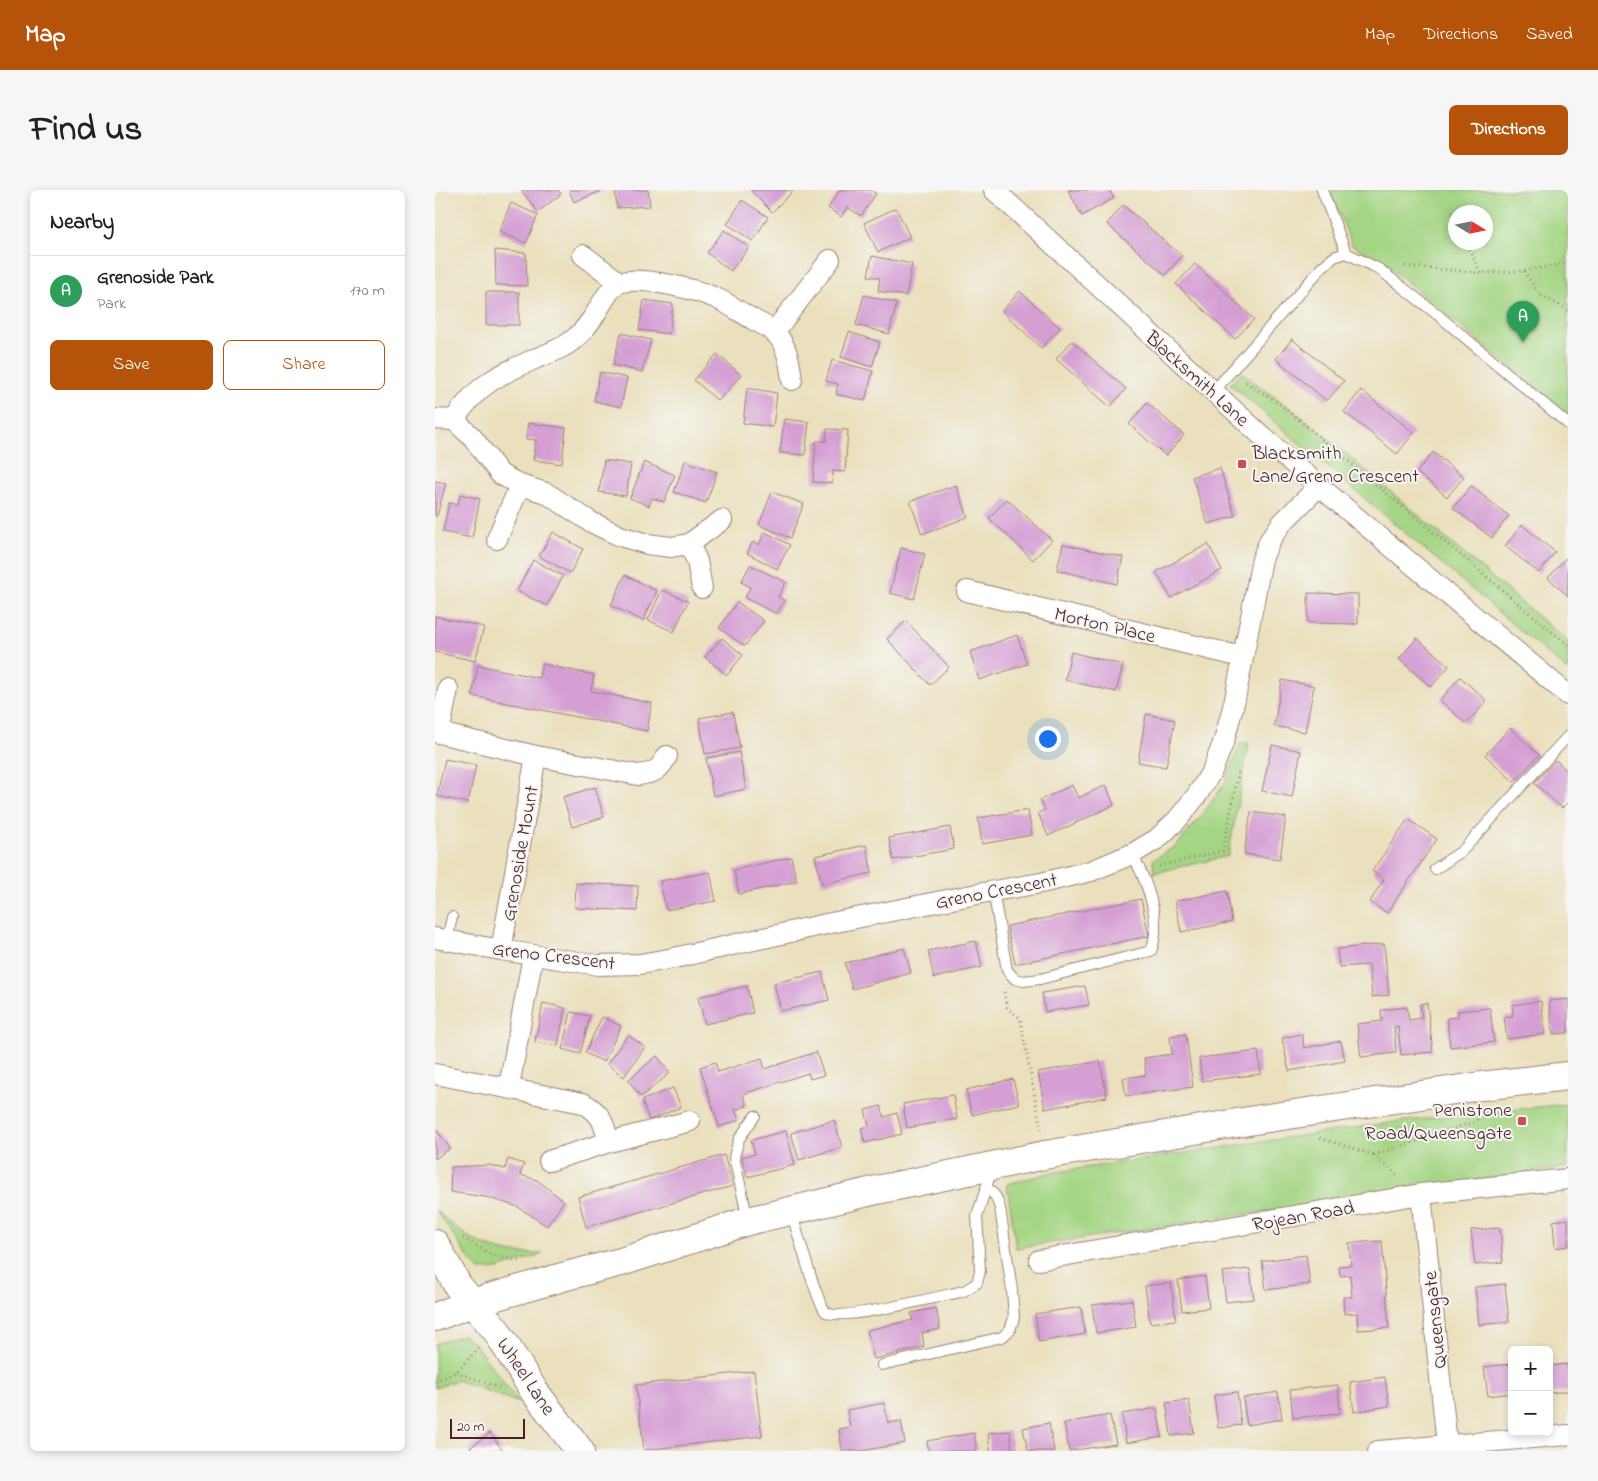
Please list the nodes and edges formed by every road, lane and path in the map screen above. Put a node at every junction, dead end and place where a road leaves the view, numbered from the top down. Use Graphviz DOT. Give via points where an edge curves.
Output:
graph roads {
  1 [pos="994,190"];
  2 [pos="1322,190"];
  3 [pos="1470,250"];
  4 [pos="1346,253"];
  5 [pos="583,255"];
  6 [pos="830,260"];
  7 [pos="1568,263"];
  8 [pos="1397,265"];
  9 [pos="1524,272"];
  10 [pos="1480,273"];
  11 [pos="619,282"];
  12 [pos="1568,310"];
  13 [pos="774,332"];
  14 [pos="1231,372"];
  15 [pos="792,380"];
  16 [pos="1213,392"];
  17 [pos="445,420"];
  18 [pos="1568,424"];
  19 [pos="520,484"];
  20 [pos="1319,486"];
  21 [pos="723,520"];
  22 [pos="497,539"];
  23 [pos="689,544"];
  24 [pos="702,588"];
  25 [pos="967,591"];
  26 [pos="1568,644"];
  27 [pos="1242,657"];
  28 [pos="448,689"];
  29 [pos="1568,696"];
  30 [pos="437,732"];
  31 [pos="1568,736"];
  32 [pos="1224,740"];
  33 [pos="536,756"];
  34 [pos="667,756"];
  35 [pos="1137,862"];
  36 [pos="1435,869"];
  37 [pos="993,890"];
  38 [pos="452,917"];
  39 [pos="441,939"];
  40 [pos="501,950"];
  41 [pos="533,955"];
  42 [pos="1003,989"];
  43 [pos="435,1074"];
  44 [pos="1568,1076"];
  45 [pos="1481,1086"];
  46 [pos="509,1087"];
  47 [pos="755,1116"];
  48 [pos="690,1121"];
  49 [pos="609,1142"];
  50 [pos="1045,1155"];
  51 [pos="549,1161"];
  52 [pos="990,1176"];
  53 [pos="1568,1179"];
  54 [pos="1421,1194"];
  55 [pos="791,1210"];
  56 [pos="748,1221"];
  57 [pos="445,1239"];
  58 [pos="1039,1260"];
  59 [pos="551,1280"];
  60 [pos="473,1303"];
  61 [pos="435,1317"];
  62 [pos="496,1330"];
  63 [pos="882,1364"];
  64 [pos="456,1372"];
  65 [pos="435,1381"];
  66 [pos="534,1391"];
  67 [pos="1568,1436"];
  68 [pos="1447,1445"];
  69 [pos="581,1451"];
  70 [pos="1379,1451"];
  1 -- 16 [label="street, Blacksmith Lane"];
  2 -- 4 [label="lane"];
  3 -- 10 [label="path"];
  4 -- 14 [label="lane" via="1323,266"];
  4 -- 18 [label="lane" via="1379,268"];
  5 -- 11 [label="street"];
  6 -- 13 [label="street"];
  7 -- 9 [label="path"];
  8 -- 10 [label="path"];
  9 -- 10 [label="path"];
  9 -- 12 [label="path" via="1539,294"];
  11 -- 13 [label="street" via="636,280 688,289 717,299"];
  11 -- 17 [label="street" via="574,340 505,372 478,390"];
  13 -- 15 [label="street" via="785,348"];
  14 -- 16 [label="lane"];
  14 -- 26 [label="path" via="1280,404"];
  16 -- 20 [label="street, Blacksmith Lane"];
  17 -- 19 [label="street" via="472,437 500,474"];
  19 -- 22 [label="street"];
  19 -- 23 [label="street" via="546,493 620,536 671,547"];
  20 -- 27 [label="street, Greno Crescent" via="1282,523 1270,540 1262,559"];
  20 -- 29 [label="street, Blacksmith Lane"];
  21 -- 23 [label="street"];
  23 -- 24 [label="street" via="697,561"];
  25 -- 27 [label="street, Morton Place"];
  27 -- 32 [label="street, Greno Crescent"];
  28 -- 30 [label="street, Grenoside Mount"];
  30 -- 33 [label="street, Grenoside Mount"];
  31 -- 36 [label="lane" via="1462,851"];
  32 -- 35 [label="street, Greno Crescent" via="1212,771 1197,795"];
  32 -- 35 [label="path" via="1241,755 1223,851"];
  33 -- 34 [label="street, Grenoside Mount" via="638,775 660,768"];
  33 -- 40 [label="street, Grenoside Mount"];
  35 -- 37 [label="street, Greno Crescent"];
  35 -- 37 [label="lane" via="1149,894 1156,931 1151,951 1032,980 1015,979 1007,970"];
  37 -- 41 [label="street, Greno Crescent" via="640,964 598,965"];
  38 -- 39 [label="lane"];
  39 -- 40 [label="street, Greno Crescent"];
  40 -- 41 [label="street, Greno Crescent"];
  41 -- 46 [label="street"];
  42 -- 50 [label="path" via="1007,1008 1021,1018"];
  43 -- 46 [label="street"];
  44 -- 45 [label="main road"];
  45 -- 50 [label="main road"];
  45 -- 54 [label="path" via="1477,1122 1375,1155"];
  46 -- 49 [label="street" via="583,1103 595,1109 602,1119"];
  47 -- 56 [label="lane" via="739,1139 734,1157"];
  48 -- 49 [label="street"];
  49 -- 51 [label="street"];
  50 -- 52 [label="main road"];
  52 -- 55 [label="main road" via="877,1190"];
  52 -- 55 [label="lane" via="977,1216 980,1272 977,1284 964,1291 859,1313 833,1315 825,1312"];
  52 -- 63 [label="lane" via="1001,1208 1013,1290 1011,1330 1002,1337"];
  53 -- 54 [label="street, Rojean Road"];
  54 -- 58 [label="street, Rojean Road"];
  54 -- 68 [label="street, Queensgate"];
  55 -- 56 [label="main road"];
  56 -- 59 [label="main road" via="621,1262"];
  57 -- 59 [label="path" via="492,1255 543,1263"];
  57 -- 60 [label="main road, Wheel Lane" via="458,1286"];
  59 -- 60 [label="main road"];
  60 -- 61 [label="main road"];
  60 -- 62 [label="main road, Wheel Lane"];
  62 -- 64 [label="path"];
  62 -- 66 [label="main road, Wheel Lane"];
  64 -- 65 [label="path"];
  64 -- 66 [label="path" via="502,1388"];
  66 -- 69 [label="main road, Wheel Lane"];
  67 -- 68 [label="street"];
  68 -- 70 [label="street"];
}
